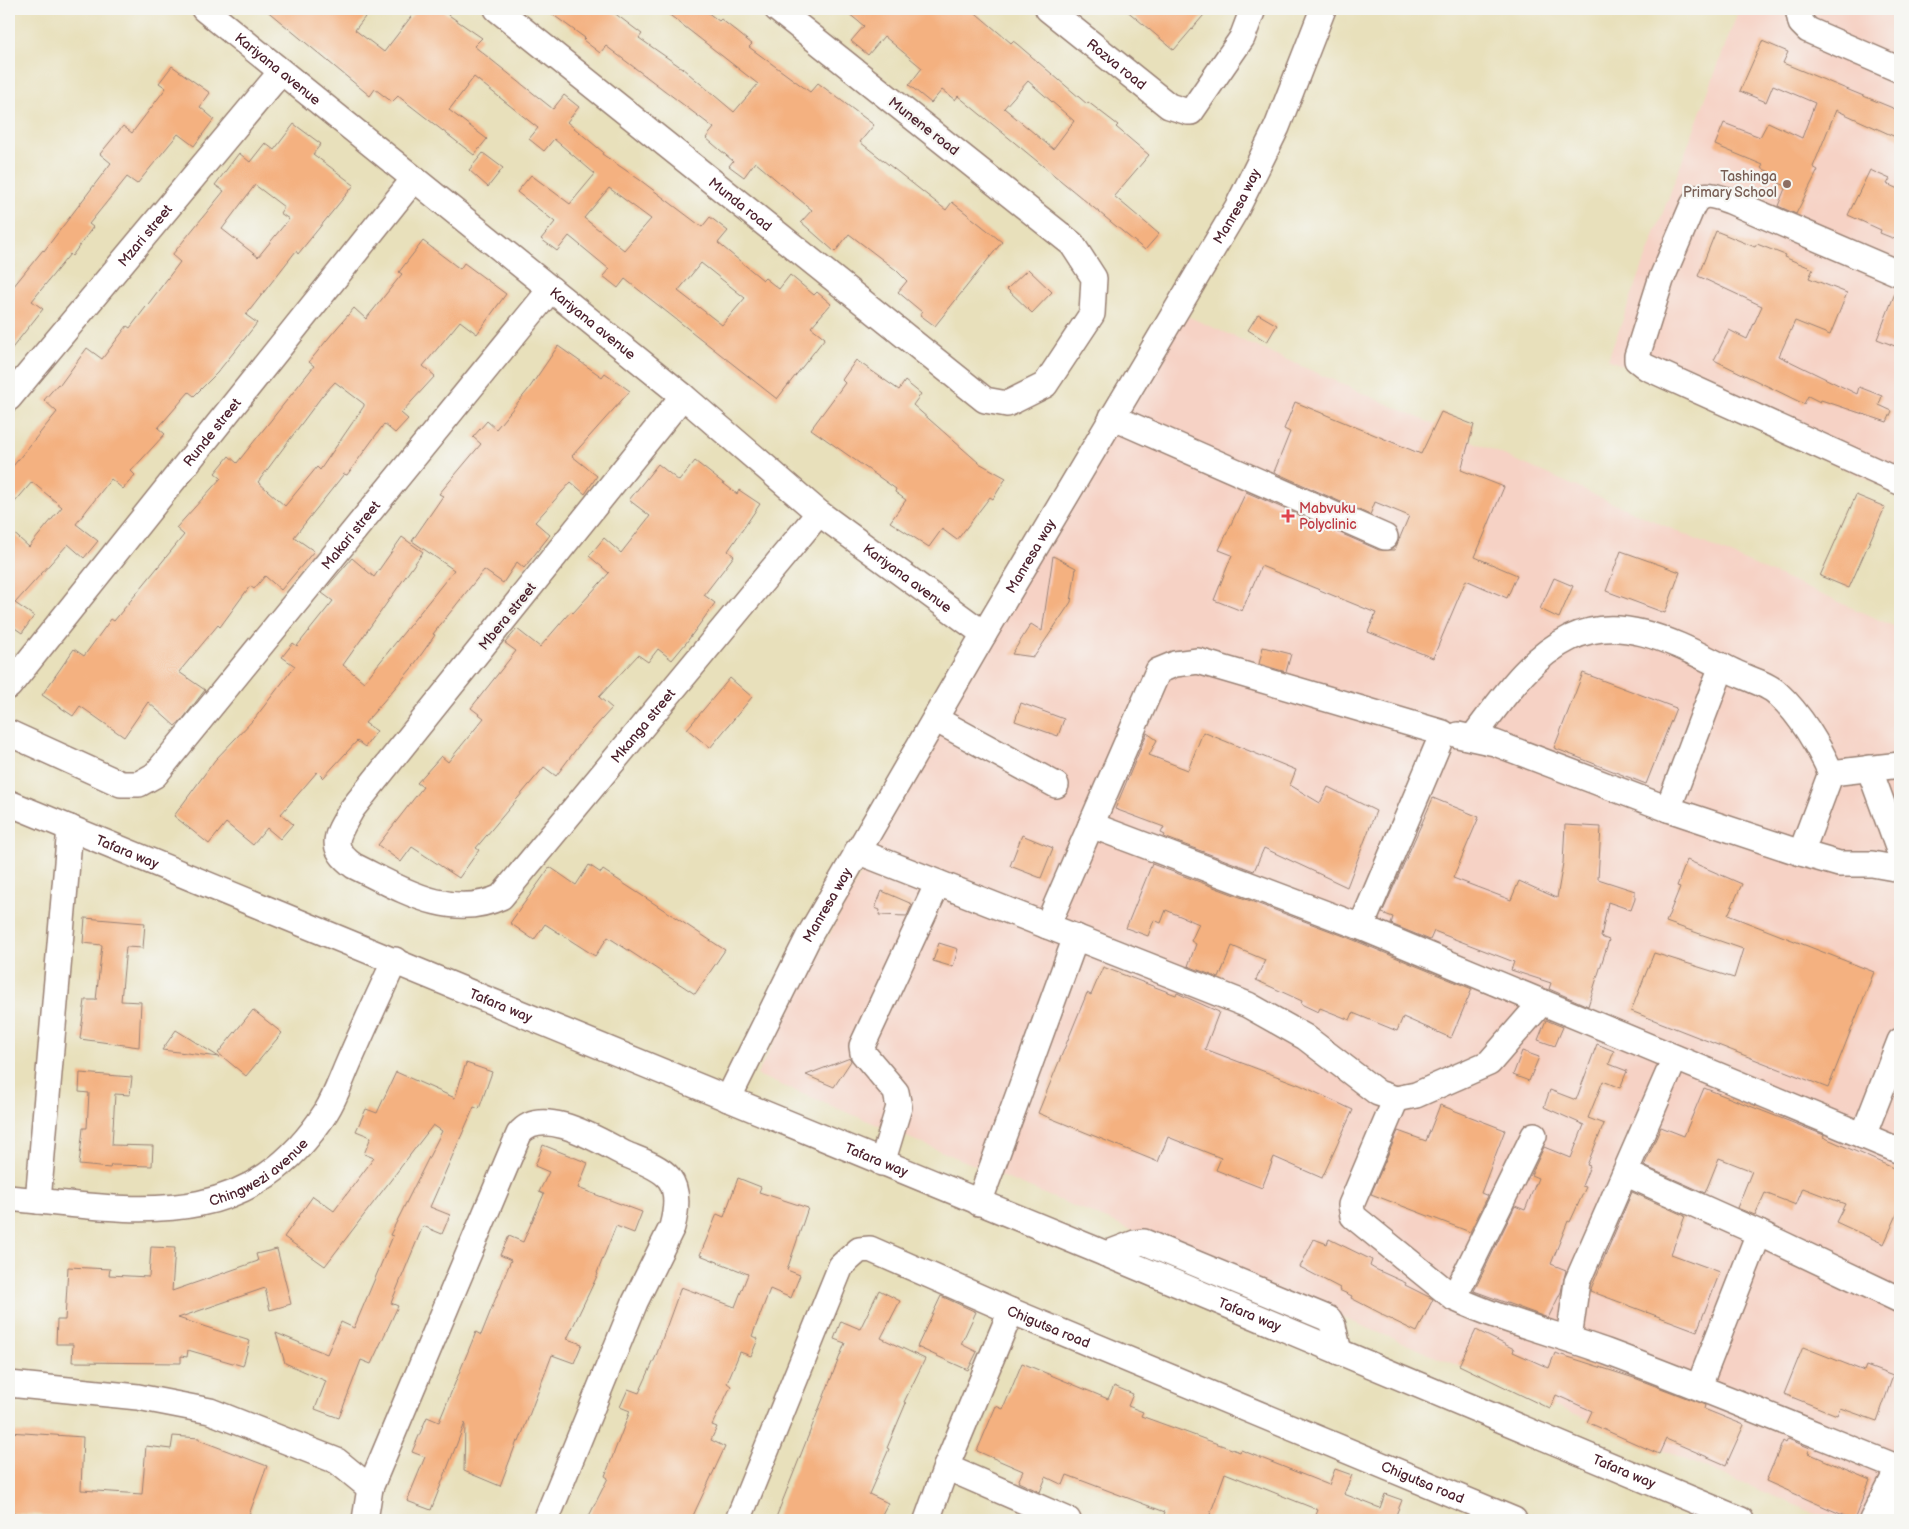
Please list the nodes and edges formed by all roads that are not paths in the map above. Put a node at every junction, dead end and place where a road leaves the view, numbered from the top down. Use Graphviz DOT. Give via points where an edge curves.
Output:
graph roads {
  1 [pos="204,9"];
  2 [pos="497,9"];
  3 [pos="777,9"];
  4 [pos="1048,9"];
  5 [pos="1253,9"];
  6 [pos="1323,9"];
  7 [pos="1798,9"];
  8 [pos="1900,70"];
  9 [pos="281,72"];
  10 [pos="414,179"];
  11 [pos="1900,274"];
  12 [pos="551,289"];
  13 [pos="683,396"];
  14 [pos="9,398"];
  15 [pos="984,400"];
  16 [pos="1112,417"];
  17 [pos="1900,482"];
  18 [pos="819,513"];
  19 [pos="1385,537"];
  20 [pos="984,634"];
  21 [pos="1722,666"];
  22 [pos="9,686"];
  23 [pos="935,719"];
  24 [pos="9,733"];
  25 [pos="1443,733"];
  26 [pos="1473,737"];
  27 [pos="1900,765"];
  28 [pos="1869,768"];
  29 [pos="1831,773"];
  30 [pos="1056,784"];
  31 [pos="9,803"];
  32 [pos="1668,809"];
  33 [pos="1091,824"];
  34 [pos="70,828"];
  35 [pos="336,840"];
  36 [pos="857,851"];
  37 [pos="1802,853"];
  38 [pos="1900,853"];
  39 [pos="1900,869"];
  40 [pos="938,883"];
  41 [pos="1047,926"];
  42 [pos="1362,927"];
  43 [pos="1076,937"];
  44 [pos="394,960"];
  45 [pos="1542,1002"];
  46 [pos="1900,1042"];
  47 [pos="1676,1058"];
  48 [pos="728,1099"];
  49 [pos="1396,1099"];
  50 [pos="1534,1135"];
  51 [pos="1863,1136"];
  52 [pos="1900,1151"];
  53 [pos="882,1163"];
  54 [pos="1625,1173"];
  55 [pos="9,1198"];
  56 [pos="38,1201"];
  57 [pos="979,1203"];
  58 [pos="1760,1233"];
  59 [pos="1454,1298"];
  60 [pos="1900,1300"];
  61 [pos="1011,1311"];
  62 [pos="1569,1338"];
  63 [pos="9,1384"];
  64 [pos="1699,1386"];
  65 [pos="946,1467"];
  66 [pos="1900,1467"];
  67 [pos="370,1488"];
  68 [pos="1884,1515"];
  69 [pos="365,1520"];
  70 [pos="546,1520"];
  71 [pos="738,1520"];
  72 [pos="927,1520"];
  73 [pos="1068,1520"];
  74 [pos="1514,1520"];
  75 [pos="1741,1520"];
  1 -- 9 [label="street, Kariyana avenue"];
  2 -- 15 [label="street, Munda road"];
  3 -- 15 [label="street, Munene road" via="1072,244 1094,278 1092,314 1045,385 1007,404"];
  4 -- 5 [label="street, Rozva road" via="1169,106 1188,112 1242,38"];
  6 -- 16 [label="street, Manresa way" via="1278,127 1259,165"];
  7 -- 8 [label="street" via="1801,23 1808,30"];
  9 -- 10 [label="street, Kariyana avenue"];
  9 -- 14 [label="street, Mzari street"];
  10 -- 12 [label="street, Kariyana avenue"];
  10 -- 22 [label="street, Runde street"];
  11 -- 17 [label="street" via="1730,201 1712,195 1701,196 1696,198 1662,280 1637,358 1646,367"];
  12 -- 13 [label="street, Kariyana avenue"];
  12 -- 24 [label="street, Makari street" via="173,755 149,780 135,784 113,781"];
  13 -- 18 [label="street, Kariyana avenue"];
  13 -- 35 [label="street, Mbera street" via="384,766 352,809"];
  16 -- 19 [label="street"];
  16 -- 20 [label="street, Manresa way"];
  18 -- 20 [label="street, Kariyana avenue"];
  18 -- 35 [label="street, Mkanga street" via="501,897 466,906 426,900 354,866 338,852"];
  20 -- 23 [label="street, Manresa way"];
  21 -- 26 [label="street" via="1662,637 1620,629 1596,629 1570,638 1528,666"];
  21 -- 29 [label="street" via="1778,693 1824,757"];
  21 -- 32 [label="street"];
  23 -- 30 [label="street"];
  23 -- 36 [label="street, Manresa way"];
  25 -- 26 [label="street"];
  25 -- 33 [label="street" via="1198,661 1175,664 1158,671"];
  25 -- 42 [label="street"];
  26 -- 32 [label="street"];
  27 -- 28 [label="street"];
  28 -- 29 [label="street"];
  28 -- 38 [label="street"];
  29 -- 37 [label="street"];
  31 -- 34 [label="street, Tafara way"];
  32 -- 37 [label="street"];
  33 -- 41 [label="street"];
  33 -- 42 [label="street"];
  34 -- 44 [label="street, Tafara way"];
  34 -- 56 [label="street"];
  36 -- 40 [label="street"];
  36 -- 48 [label="street, Manresa way" via="809,936"];
  37 -- 39 [label="street" via="1839,864 1872,864"];
  40 -- 41 [label="street"];
  40 -- 53 [label="street" via="862,1046 862,1053 899,1098"];
  41 -- 43 [label="street"];
  42 -- 45 [label="street"];
  43 -- 49 [label="street" via="1248,1005 1305,1036 1378,1093"];
  43 -- 57 [label="street"];
  44 -- 48 [label="street, Tafara way"];
  44 -- 56 [label="street, Chingwezi avenue" via="327,1111 275,1171 229,1196 182,1207 143,1209"];
  45 -- 47 [label="street"];
  45 -- 49 [label="street" via="1489,1063 1416,1095"];
  46 -- 51 [label="street"];
  47 -- 51 [label="street"];
  47 -- 54 [label="street"];
  48 -- 53 [label="street, Tafara way"];
  49 -- 59 [label="street" via="1351,1205 1353,1216"];
  50 -- 59 [label="street"];
  51 -- 52 [label="street"];
  53 -- 57 [label="street, Tafara way"];
  54 -- 58 [label="street"];
  54 -- 62 [label="street" via="1577,1282"];
  55 -- 56 [label="street, Chingwezi avenue"];
  57 -- 75 [label="street, Tafara way"];
  58 -- 60 [label="street"];
  58 -- 64 [label="street"];
  59 -- 62 [label="street"];
  61 -- 65 [label="street"];
  61 -- 71 [label="street, Chigutsa road" via="870,1249 859,1250 841,1266"];
  61 -- 74 [label="street, Chigutsa road"];
  62 -- 64 [label="street"];
  63 -- 67 [label="street" via="138,1397 210,1411 337,1461"];
  64 -- 66 [label="street"];
  65 -- 72 [label="street"];
  65 -- 73 [label="street"];
  66 -- 68 [label="street"];
  67 -- 69 [label="street"];
  67 -- 70 [label="street" via="519,1134 527,1126 552,1123 573,1128 661,1171 673,1187 675,1214 672,1227 635,1302"];
}
